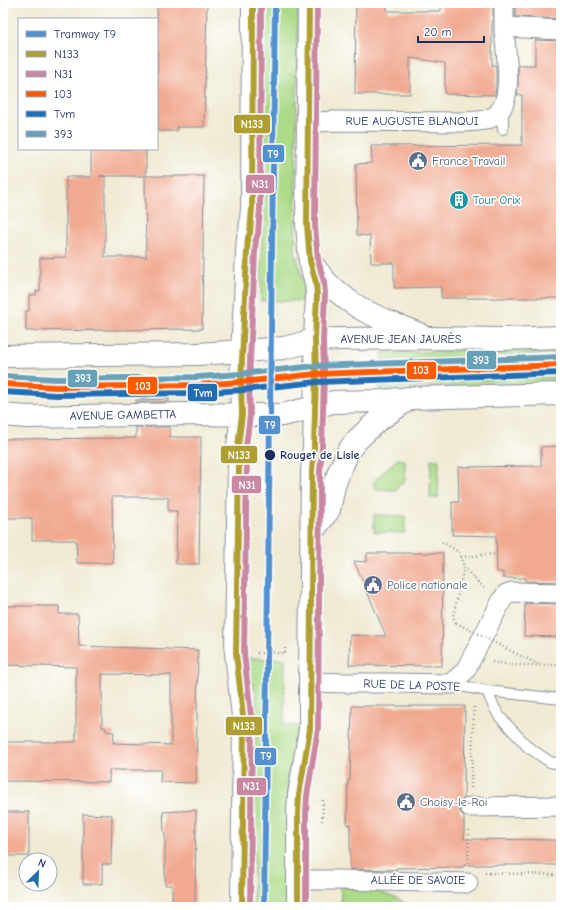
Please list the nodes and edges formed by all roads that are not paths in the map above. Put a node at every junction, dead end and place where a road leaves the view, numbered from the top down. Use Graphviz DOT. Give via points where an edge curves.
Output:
graph roads {
  1 [pos="253,3"];
  2 [pos="309,3"];
  3 [pos="504,3"];
  4 [pos="504,27"];
  5 [pos="561,30"];
  6 [pos="502,108"];
  7 [pos="307,122"];
  8 [pos="503,129"];
  9 [pos="310,260"];
  10 [pos="561,337"];
  11 [pos="430,338"];
  12 [pos="315,340"];
  13 [pos="242,352"];
  14 [pos="3,356"];
  15 [pos="561,365"];
  16 [pos="316,374"];
  17 [pos="241,382"];
  18 [pos="3,384"];
  19 [pos="561,394"];
  20 [pos="409,398"];
  21 [pos="315,407"];
  22 [pos="3,415"];
  23 [pos="242,415"];
  24 [pos="312,532"];
  25 [pos="561,592"];
  26 [pos="310,682"];
  27 [pos="451,684"];
  28 [pos="487,691"];
  29 [pos="561,699"];
  30 [pos="561,764"];
  31 [pos="470,806"];
  32 [pos="561,806"];
  33 [pos="298,880"];
  34 [pos="468,883"];
  35 [pos="242,907"];
  36 [pos="298,907"];
  1 -- 13 [label="main road" via="252,208"];
  2 -- 7 [label="main road"];
  3 -- 4 [label="street"];
  4 -- 5 [label="street"];
  4 -- 6 [label="street" via="508,76"];
  6 -- 7 [label="street, RUE AUGUSTE BLANQUI" via="492,118 483,121"];
  6 -- 8 [label="lane"];
  7 -- 9 [label="main road" via="306,225"];
  9 -- 11 [label="main road" via="327,283 349,301 386,321"];
  9 -- 12 [label="main road" via="317,295"];
  10 -- 11 [label="main road, AVENUE JEAN JAURÈS"];
  11 -- 12 [label="main road, AVENUE JEAN JAURÈS"];
  12 -- 13 [label="main road, AVENUE JEAN JAURÈS" via="284,348"];
  12 -- 16 [label="main road"];
  13 -- 14 [label="main road"];
  13 -- 17 [label="main road"];
  15 -- 16 [label="lane"];
  16 -- 17 [label="lane"];
  16 -- 21 [label="main road"];
  17 -- 18 [label="lane" via="56,387"];
  17 -- 23 [label="main road"];
  19 -- 20 [label="main road"];
  20 -- 21 [label="main road" via="332,402"];
  20 -- 24 [label="main road" via="377,421 349,450 334,486 329,510"];
  21 -- 23 [label="main road" via="282,414"];
  21 -- 24 [label="main road"];
  22 -- 23 [label="main road, AVENUE GAMBETTA"];
  23 -- 35 [label="main road" via="238,446 236,653 244,725"];
  24 -- 26 [label="main road"];
  25 -- 27 [label="street" via="506,594 465,670"];
  26 -- 27 [label="street, RUE DE LA POSTE"];
  26 -- 33 [label="main road" via="310,729 298,807"];
  27 -- 28 [label="lane, RUE DE LA POSTE"];
  28 -- 29 [label="lane, RUE DE LA POSTE"];
  28 -- 30 [label="lane" via="499,716 528,747 550,762"];
  31 -- 32 [label="street"];
  33 -- 34 [label="street, ALLÉE DE SAVOIE"];
  33 -- 36 [label="main road"];
}
